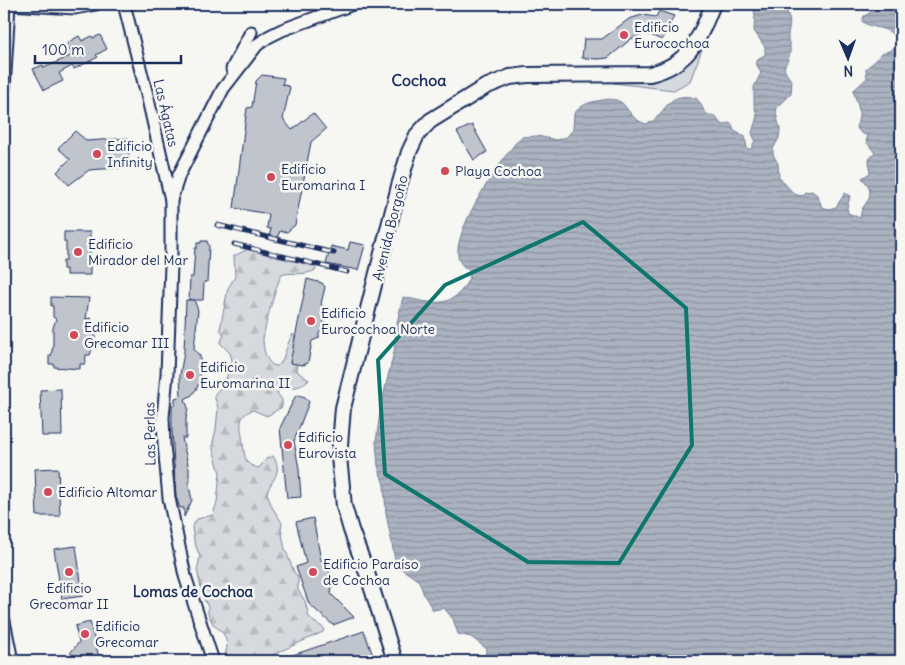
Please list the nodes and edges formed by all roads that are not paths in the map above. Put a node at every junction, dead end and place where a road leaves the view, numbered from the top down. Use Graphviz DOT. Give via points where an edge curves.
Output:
graph roads {
  1 [pos="9,4"];
  2 [pos="96,4"];
  3 [pos="124,4"];
  4 [pos="353,4"];
  5 [pos="713,4"];
  6 [pos="251,32"];
  7 [pos="4,90"];
  8 [pos="224,90"];
  9 [pos="170,200"];
  10 [pos="4,621"];
  11 [pos="12,661"];
  12 [pos="212,661"];
  13 [pos="395,661"];
  1 -- 2 [label="street" via="75,8"];
  1 -- 7 [label="street"];
  3 -- 9 [label="street, Las Ágatas"];
  4 -- 8 [label="street" via="268,37 257,45"];
  5 -- 13 [label="main road, Avenida Borgoño" via="689,52 662,71 650,74 527,74 501,79 430,121 412,143 343,408 339,440 347,518"];
  6 -- 8 [label="street"];
  8 -- 9 [label="street" via="179,175"];
  9 -- 12 [label="street, Las Perlas" via="171,266 163,417 166,471 179,552"];
  10 -- 11 [label="street"];
}
